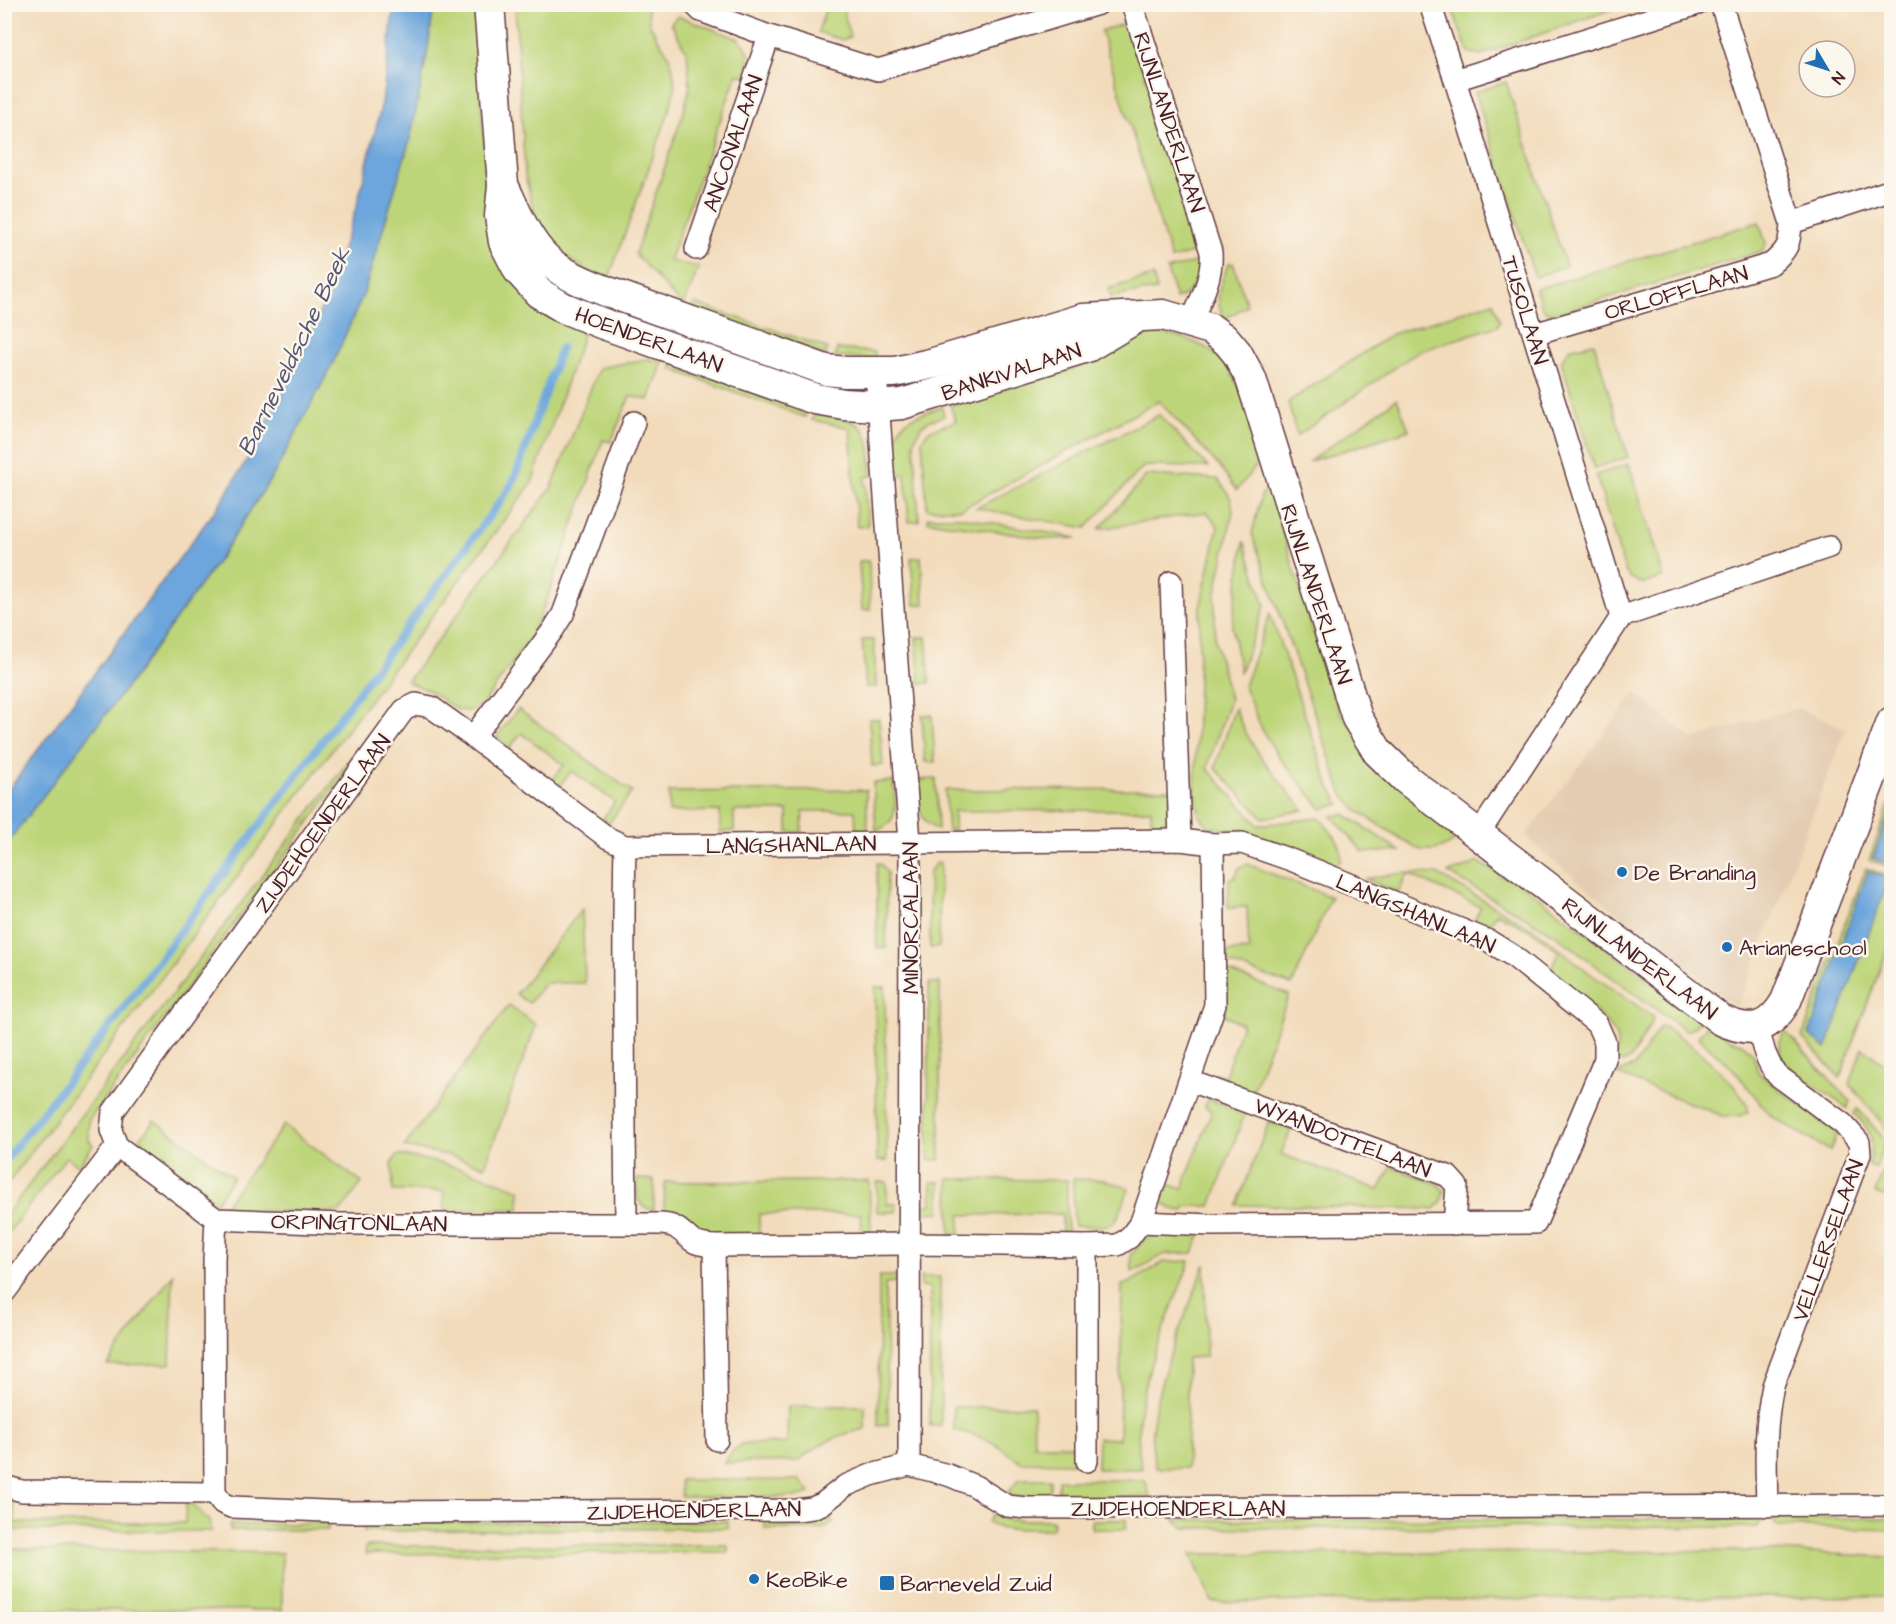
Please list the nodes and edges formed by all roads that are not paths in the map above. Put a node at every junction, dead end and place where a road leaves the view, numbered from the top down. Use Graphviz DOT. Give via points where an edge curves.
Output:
graph roads {
  1 [pos="489,4"];
  2 [pos="694,4"];
  3 [pos="1098,4"];
  4 [pos="1132,4"];
  5 [pos="1430,4"];
  6 [pos="1698,4"];
  7 [pos="1720,4"];
  8 [pos="769,36"];
  9 [pos="1455,80"];
  10 [pos="503,185"];
  11 [pos="1892,190"];
  12 [pos="1791,223"];
  13 [pos="696,249"];
  14 [pos="1137,318"];
  15 [pos="1191,322"];
  16 [pos="1534,334"];
  17 [pos="876,373"];
  18 [pos="878,406"];
  19 [pos="634,422"];
  20 [pos="1829,546"];
  21 [pos="1171,582"];
  22 [pos="1621,617"];
  23 [pos="1892,722"];
  24 [pos="473,737"];
  25 [pos="1478,835"];
  26 [pos="1180,840"];
  27 [pos="910,842"];
  28 [pos="1213,844"];
  29 [pos="624,846"];
  30 [pos="1759,1027"];
  31 [pos="1190,1081"];
  32 [pos="117,1146"];
  33 [pos="216,1220"];
  34 [pos="627,1222"];
  35 [pos="1141,1222"];
  36 [pos="1454,1224"];
  37 [pos="909,1244"];
  38 [pos="714,1246"];
  39 [pos="1087,1246"];
  40 [pos="4,1293"];
  41 [pos="717,1440"];
  42 [pos="1088,1461"];
  43 [pos="909,1464"];
  44 [pos="4,1486"];
  45 [pos="215,1492"];
  46 [pos="1892,1505"];
  47 [pos="1767,1506"];
  1 -- 10 [label="street, HOENDERLAAN"];
  2 -- 8 [label="street" via="701,11"];
  3 -- 8 [label="street" via="878,70"];
  4 -- 15 [label="street, RIJNLANDERLAAN" via="1211,252 1211,275"];
  5 -- 9 [label="street, TUSOLAAN"];
  6 -- 9 [label="street"];
  7 -- 12 [label="street"];
  8 -- 13 [label="street, ANCONALAAN"];
  9 -- 16 [label="street, TUSOLAAN"];
  10 -- 17 [label="street, HOENDERLAAN" via="540,252 577,279 826,370"];
  10 -- 18 [label="street, HOENDERLAAN" via="500,216 504,242 519,271 539,293 564,308 815,399"];
  11 -- 12 [label="street"];
  12 -- 16 [label="street, ORLOFFLAAN" via="1790,241 1771,264"];
  14 -- 15 [label="street, BANKIVALAAN" via="1163,315"];
  14 -- 17 [label="street, BANKIVALAAN" via="1083,319 934,363"];
  14 -- 18 [label="street, BANKIVALAAN" via="1088,347 943,393"];
  15 -- 25 [label="street, RIJNLANDERLAAN" via="1211,329 1227,341 1251,379 1357,718 1378,752"];
  16 -- 22 [label="street, TUSOLAAN"];
  17 -- 18 [label="street, MINORCALAAN"];
  18 -- 27 [label="street, MINORCALAAN"];
  19 -- 24 [label="street" via="563,614"];
  20 -- 22 [label="street"];
  21 -- 26 [label="street"];
  22 -- 25 [label="street"];
  23 -- 30 [label="street" via="1786,1001 1770,1022"];
  24 -- 29 [label="street"];
  24 -- 32 [label="street, ZIJDEHOENDERLAAN" via="431,707 416,704 404,710 113,1112 111,1130"];
  25 -- 30 [label="street, RIJNLANDERLAAN" via="1721,1020 1734,1026"];
  26 -- 27 [label="street, LANGSHANLAAN"];
  26 -- 28 [label="street, LANGSHANLAAN"];
  27 -- 29 [label="street, LANGSHANLAAN"];
  27 -- 37 [label="street, MINORCALAAN"];
  28 -- 31 [label="street" via="1215,1005"];
  28 -- 36 [label="street, LANGSHANLAAN" via="1242,843 1291,860 1489,940 1597,1024 1605,1042 1605,1059 1536,1223"];
  29 -- 34 [label="street" via="622,978"];
  30 -- 47 [label="street, VELLERSELAAN" via="1770,1066 1843,1124 1859,1142 1860,1154 1773,1386 1765,1440"];
  31 -- 35 [label="street"];
  31 -- 36 [label="street, WYANDOTTELAAN" via="1448,1176 1457,1186"];
  32 -- 33 [label="street"];
  32 -- 40 [label="street"];
  33 -- 34 [label="street, ORPINGTONLAAN" via="341,1224"];
  33 -- 45 [label="street"];
  34 -- 38 [label="street, ORPINGTONLAAN" via="673,1225 690,1240"];
  35 -- 36 [label="street"];
  35 -- 39 [label="street" via="1118,1245"];
  37 -- 38 [label="street, ORPINGTONLAAN"];
  37 -- 39 [label="street"];
  37 -- 43 [label="street, MINORCALAAN"];
  38 -- 41 [label="street"];
  39 -- 42 [label="street"];
  43 -- 45 [label="street, ZIJDEHOENDERLAAN" via="871,1475 845,1486 822,1504 797,1510 349,1512 231,1507 222,1503"];
  43 -- 47 [label="street, ZIJDEHOENDERLAAN" via="948,1474 1007,1506 1027,1508"];
  44 -- 45 [label="street" via="22,1491"];
  46 -- 47 [label="street, ZIJDEHOENDERLAAN"];
}
